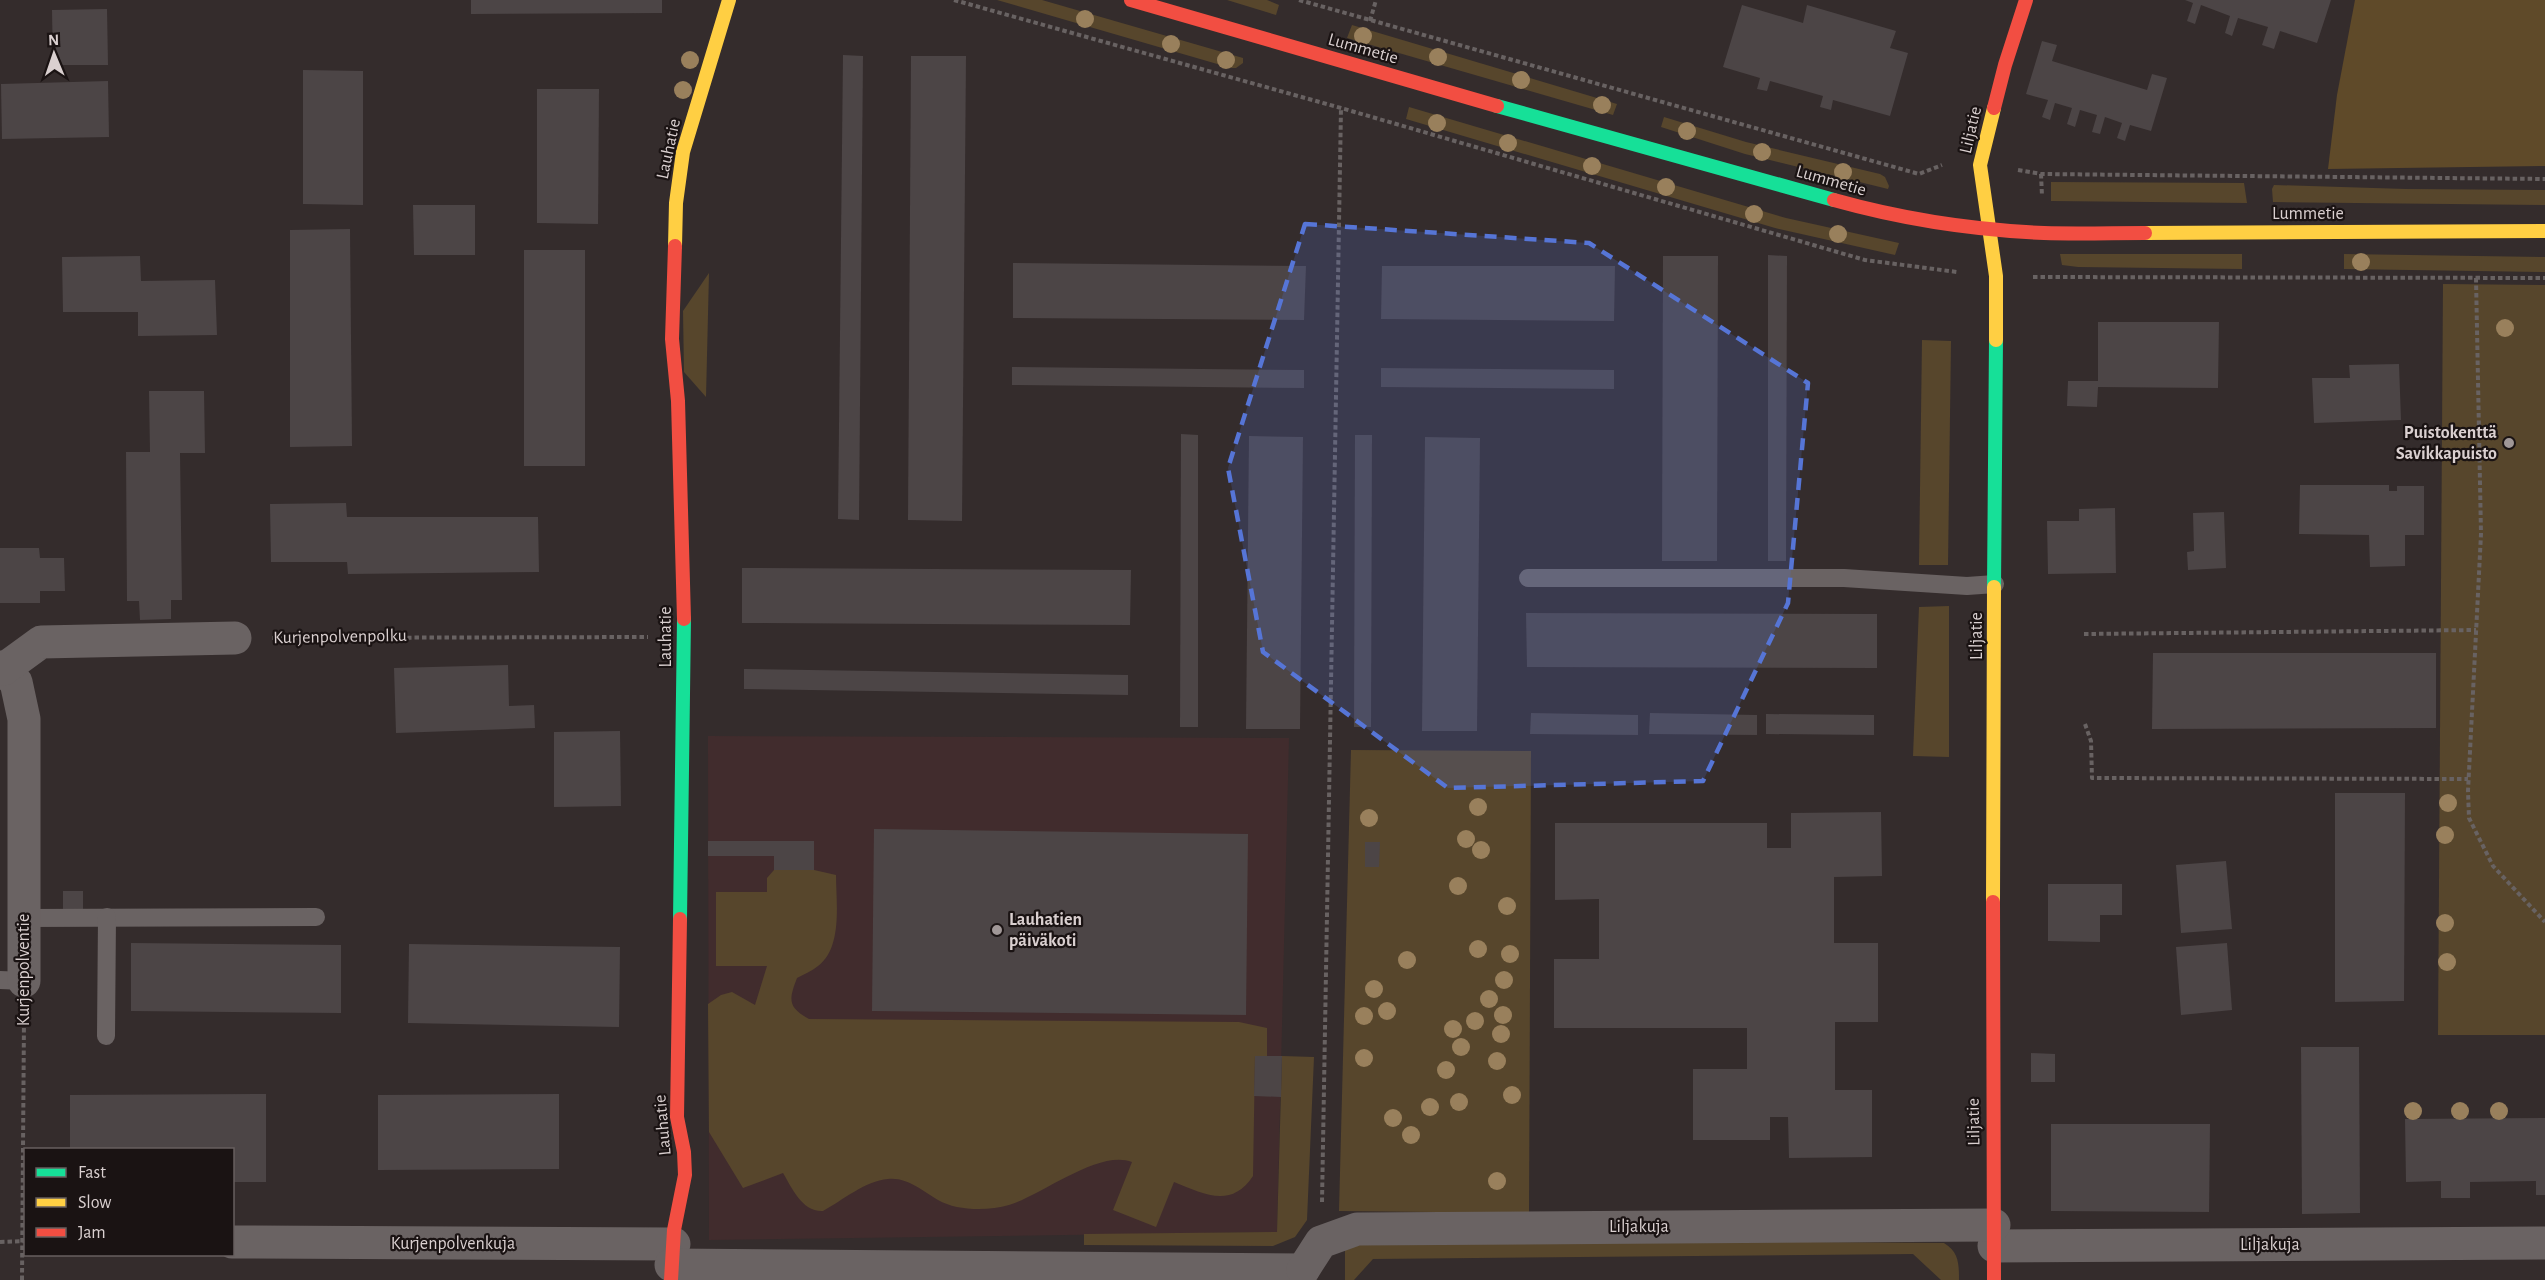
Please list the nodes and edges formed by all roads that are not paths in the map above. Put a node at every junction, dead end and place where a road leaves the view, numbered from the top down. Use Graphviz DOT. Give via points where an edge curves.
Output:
graph roads {
  1 [pos="729,0"];
  2 [pos="1131,0"];
  3 [pos="2026,0"];
  4 [pos="1988,229"];
  5 [pos="2545,231"];
  6 [pos="1528,578"];
  7 [pos="1995,584"];
  8 [pos="235,638"];
  9 [pos="2,668"];
  10 [pos="107,917"];
  11 [pos="316,917"];
  12 [pos="24,918"];
  13 [pos="12,980"];
  14 [pos="106,1036"];
  15 [pos="1994,1236"];
  16 [pos="234,1242"];
  17 [pos="2545,1243"];
  18 [pos="672,1263"];
  19 [pos="1303,1275"];
  20 [pos="1994,1280"];
  1 -- 18 [label="street, Lauhatie" via="683,152 676,202 672,339 678,400 685,636 676,1117 686,1175 674,1230"];
  2 -- 4 [label="street, Lummetie" via="1880,213"];
  3 -- 4 [label="street, Liljatie" via="1980,165"];
  4 -- 5 [label="street, Lummetie" via="2044,233"];
  4 -- 7 [label="street, Liljatie" via="1996,276"];
  6 -- 7 [label="lane" via="1844,578 1967,586"];
  7 -- 15 [label="street, Liljatie"];
  8 -- 9 [label="street" via="41,642"];
  9 -- 12 [label="street, Kurjenpolventie" via="16,682 24,719"];
  10 -- 11 [label="lane"];
  10 -- 12 [label="lane"];
  10 -- 14 [label="lane"];
  12 -- 13 [label="street, Kurjenpolventie"];
  15 -- 17 [label="street, Liljakuja"];
  15 -- 19 [label="street, Liljakuja" via="1357,1229 1321,1242"];
  15 -- 20 [label="street, Liljatie"];
  16 -- 18 [label="street, Kurjenpolvenkuja"];
  18 -- 19 [label="street, Kurjenpolvenkuja"];
}
